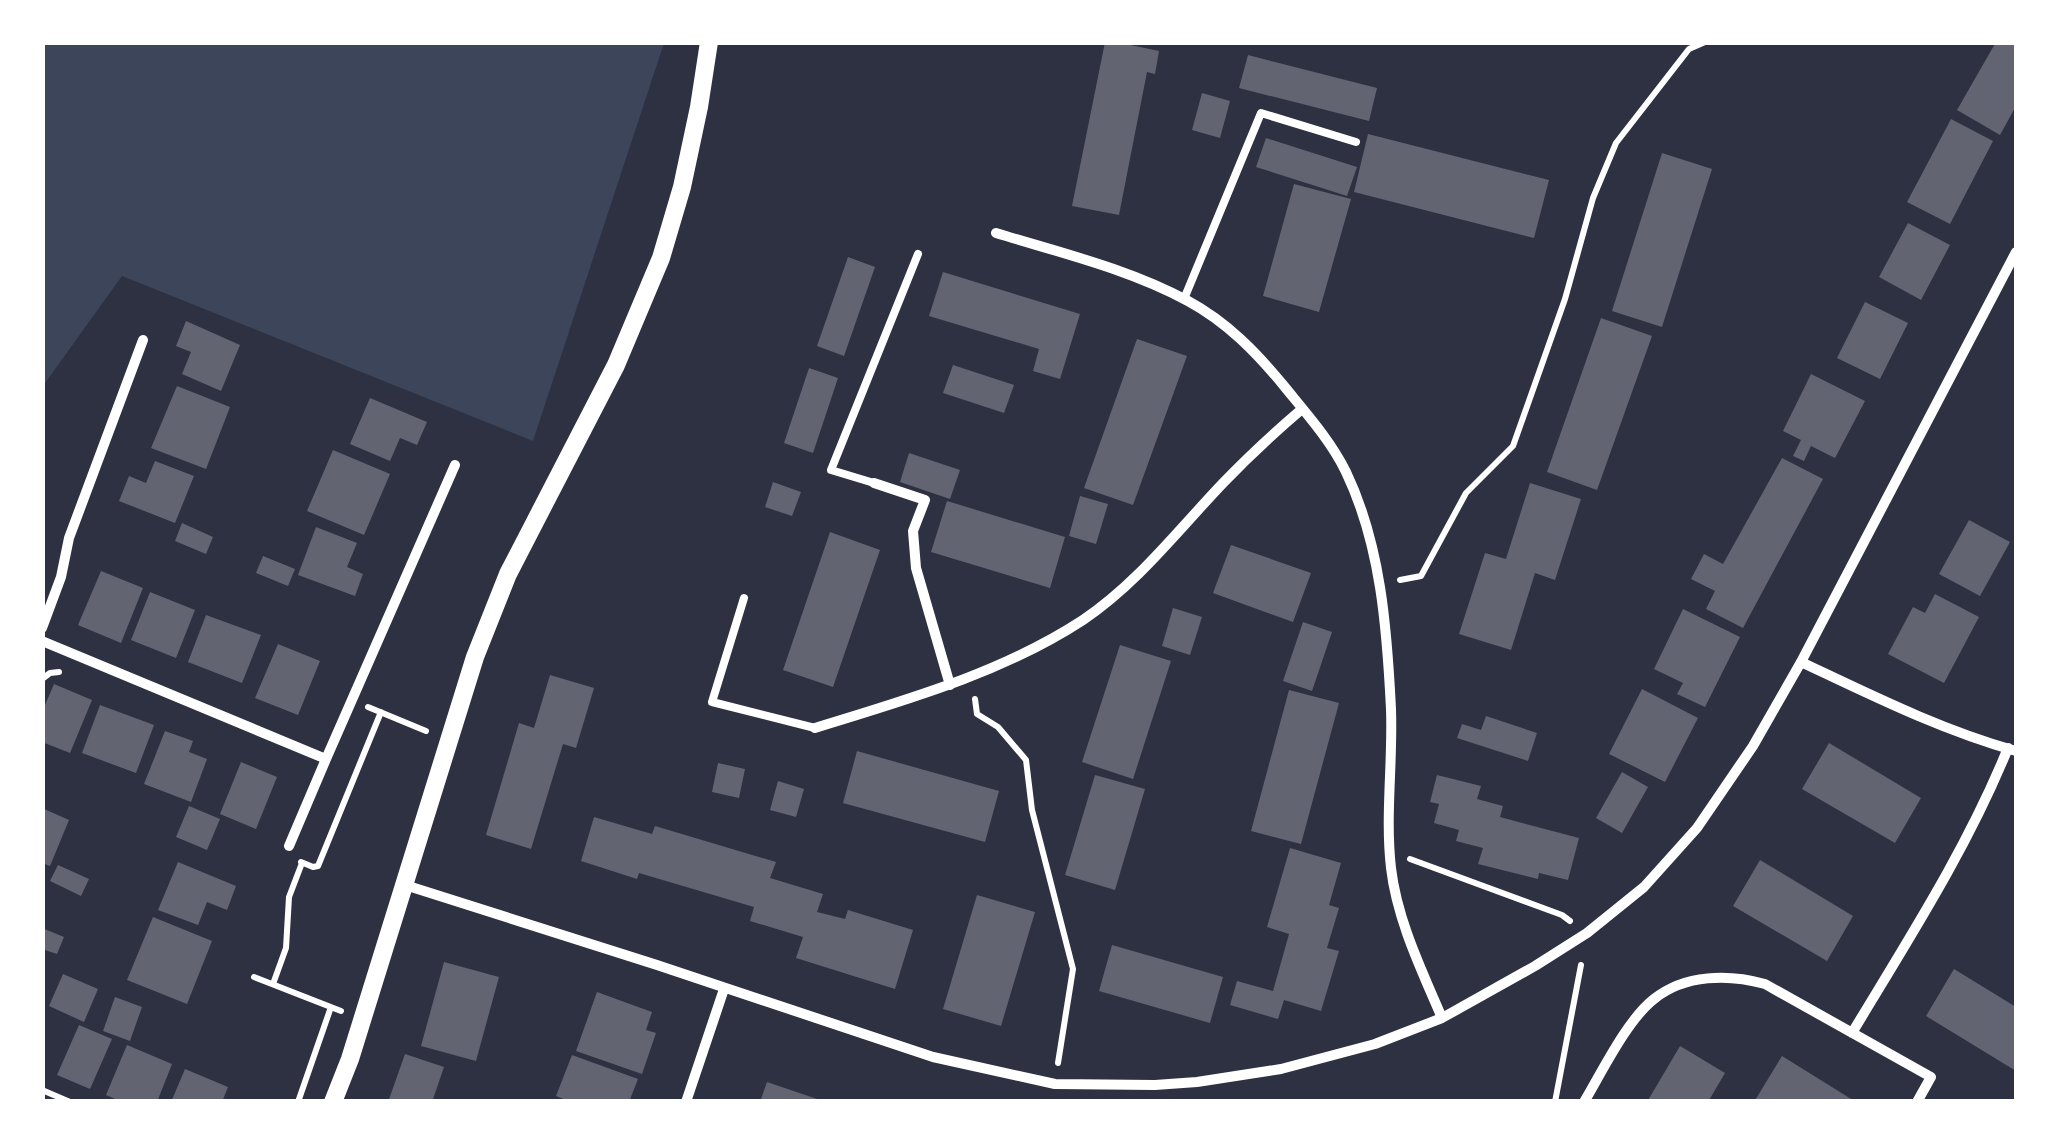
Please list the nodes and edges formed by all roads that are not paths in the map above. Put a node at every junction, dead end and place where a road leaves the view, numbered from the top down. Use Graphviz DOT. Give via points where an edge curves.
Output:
graph roads {
  1 [pos="709,42"];
  2 [pos="1356,142"];
  3 [pos="996,233"];
  4 [pos="2016,252"];
  5 [pos="918,254"];
  6 [pos="1184,298"];
  7 [pos="142,340"];
  8 [pos="1302,409"];
  9 [pos="455,465"];
  10 [pos="874,482"];
  11 [pos="744,598"];
  12 [pos="42,628"];
  13 [pos="42,642"];
  14 [pos="1801,662"];
  15 [pos="950,684"];
  16 [pos="815,728"];
  17 [pos="2012,750"];
  18 [pos="326,759"];
  19 [pos="287,851"];
  20 [pos="405,885"];
  21 [pos="724,988"];
  22 [pos="1442,1018"];
  23 [pos="1852,1033"];
  24 [pos="332,1102"];
  25 [pos="686,1102"];
  26 [pos="1584,1102"];
  27 [pos="1917,1102"];
  1 -- 20 [label="street" via="661,258 616,365 508,574 475,657"];
  2 -- 6 [label="lane" via="1261,113"];
  3 -- 6 [label="street"];
  4 -- 14 [label="street"];
  5 -- 10 [label="lane" via="830,470"];
  6 -- 8 [label="street" via="1246,344"];
  7 -- 12 [label="street"];
  8 -- 15 [label="street" via="1084,619"];
  8 -- 22 [label="street" via="1345,471 1380,583 1391,716 1391,871"];
  9 -- 18 [label="street"];
  10 -- 15 [label="street" via="925,500 913,550"];
  11 -- 16 [label="lane" via="712,702"];
  13 -- 18 [label="street"];
  14 -- 17 [label="street"];
  14 -- 22 [label="street" via="1727,786 1644,887 1587,934"];
  15 -- 16 [label="street"];
  17 -- 23 [label="street" via="1958,856"];
  18 -- 19 [label="street"];
  20 -- 21 [label="street"];
  20 -- 24 [label="street"];
  21 -- 22 [label="street" via="933,1056 1055,1084 1155,1085 1282,1070"];
  21 -- 25 [label="street"];
  23 -- 26 [label="street" via="1765,984 1722,976 1698,980 1654,998"];
  23 -- 27 [label="street" via="1930,1078"];
}
